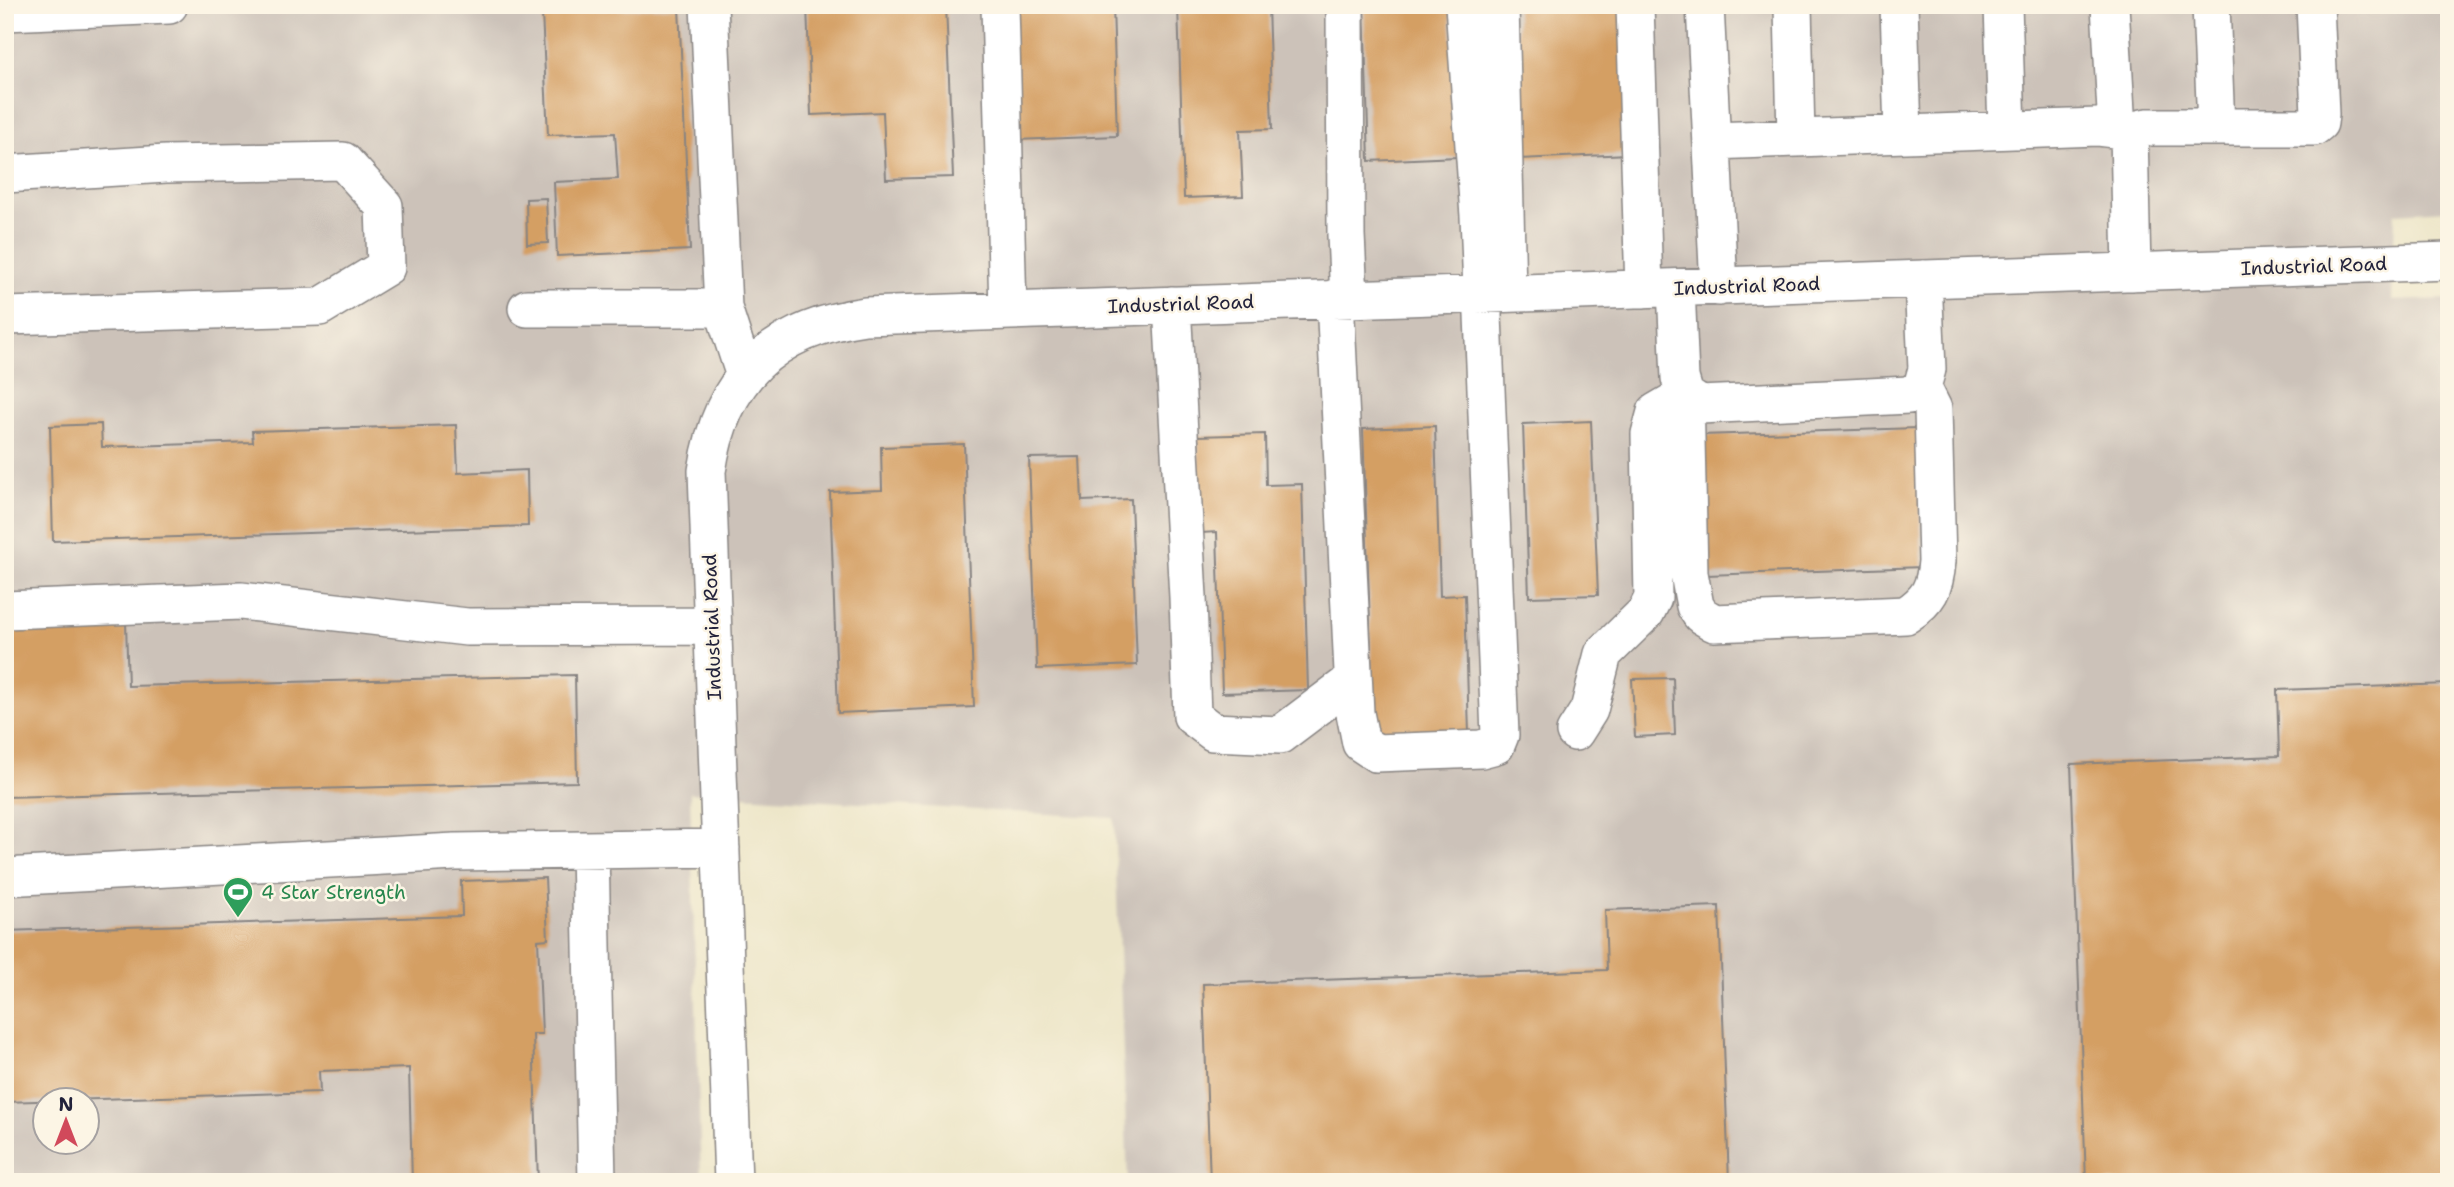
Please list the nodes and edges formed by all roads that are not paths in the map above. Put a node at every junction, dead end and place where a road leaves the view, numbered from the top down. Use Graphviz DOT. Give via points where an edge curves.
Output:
graph roads {
  1 [pos="163,5"];
  2 [pos="169,5"];
  3 [pos="709,5"];
  4 [pos="1000,5"];
  5 [pos="1345,5"];
  6 [pos="1464,5"];
  7 [pos="1500,5"];
  8 [pos="1635,5"];
  9 [pos="1705,5"];
  10 [pos="1793,5"];
  11 [pos="1899,5"];
  12 [pos="2003,5"];
  13 [pos="2110,5"];
  14 [pos="2211,5"];
  15 [pos="2315,5"];
  16 [pos="5,12"];
  17 [pos="2216,127"];
  18 [pos="2007,130"];
  19 [pos="2123,130"];
  20 [pos="1903,134"];
  21 [pos="1796,138"];
  22 [pos="1712,141"];
  23 [pos="5,174"];
  24 [pos="2449,261"];
  25 [pos="2132,272"];
  26 [pos="1923,279"];
  27 [pos="1719,287"];
  28 [pos="1660,288"];
  29 [pos="1494,292"];
  30 [pos="1342,298"];
  31 [pos="1172,304"];
  32 [pos="527,308"];
  33 [pos="723,308"];
  34 [pos="1009,311"];
  35 [pos="5,316"];
  36 [pos="745,376"];
  37 [pos="1922,387"];
  38 [pos="1685,396"];
  39 [pos="5,610"];
  40 [pos="712,626"];
  41 [pos="1353,680"];
  42 [pos="1575,732"];
  43 [pos="721,848"];
  44 [pos="590,850"];
  45 [pos="5,877"];
  46 [pos="597,1182"];
  47 [pos="733,1182"];
  1 -- 2 [label="street"];
  1 -- 16 [label="street"];
  3 -- 33 [label="street"];
  4 -- 34 [label="street"];
  5 -- 30 [label="street"];
  6 -- 29 [label="street" via="1479,216"];
  7 -- 29 [label="street"];
  8 -- 28 [label="street"];
  9 -- 22 [label="street"];
  10 -- 21 [label="street"];
  11 -- 20 [label="street"];
  12 -- 18 [label="street"];
  13 -- 19 [label="street"];
  14 -- 17 [label="street"];
  15 -- 17 [label="street" via="2319,123 2314,127"];
  17 -- 19 [label="street"];
  18 -- 19 [label="street"];
  18 -- 20 [label="street"];
  19 -- 25 [label="street"];
  20 -- 21 [label="street"];
  21 -- 22 [label="street"];
  22 -- 27 [label="street"];
  23 -- 35 [label="street" via="166,164 343,161 384,206 386,268 320,307"];
  24 -- 25 [label="street, Industrial Road"];
  25 -- 26 [label="street, Industrial Road"];
  26 -- 27 [label="street, Industrial Road"];
  26 -- 37 [label="street" via="1927,369"];
  27 -- 28 [label="street, Industrial Road"];
  28 -- 29 [label="street, Industrial Road"];
  28 -- 38 [label="street"];
  29 -- 30 [label="street, Industrial Road"];
  29 -- 41 [label="street" via="1500,735 1496,745 1376,753 1361,743"];
  30 -- 31 [label="street, Industrial Road"];
  30 -- 41 [label="street"];
  31 -- 34 [label="street, Industrial Road"];
  31 -- 41 [label="street" via="1192,716 1213,732 1280,735"];
  32 -- 33 [label="street"];
  33 -- 36 [label="street"];
  34 -- 36 [label="street, Industrial Road" via="838,320 783,342"];
  36 -- 40 [label="street, Industrial Road" via="718,421 706,471"];
  37 -- 38 [label="street" via="1909,395 1700,405"];
  37 -- 38 [label="street" via="1933,409 1937,561 1935,579 1921,606 1906,615 1714,623 1695,606 1689,573"];
  38 -- 42 [label="street" via="1656,412 1650,434 1653,598 1646,612 1603,654 1589,710"];
  39 -- 40 [label="street" via="242,601 467,626"];
  40 -- 43 [label="street, Industrial Road"];
  43 -- 44 [label="street"];
  43 -- 47 [label="street, Industrial Road"];
  44 -- 45 [label="street" via="454,852"];
  44 -- 46 [label="street"];
}
